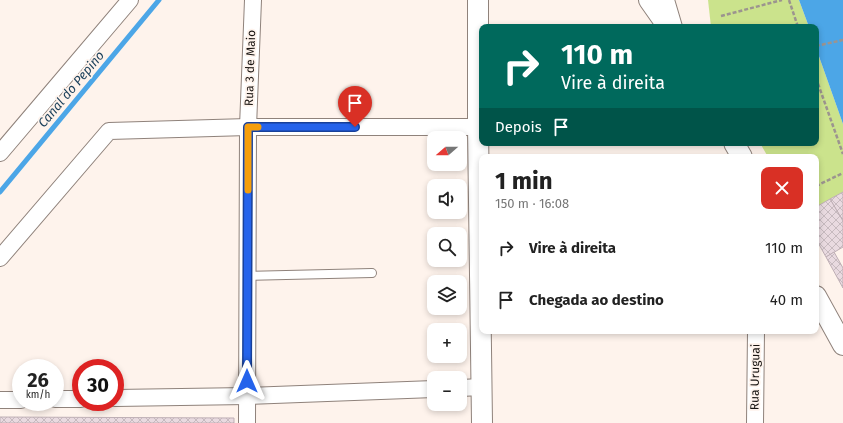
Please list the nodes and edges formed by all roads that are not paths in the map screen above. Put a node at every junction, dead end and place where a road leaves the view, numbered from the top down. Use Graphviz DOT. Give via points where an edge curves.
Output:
graph roads {
  1 [pos="130,0"];
  2 [pos="253,0"];
  3 [pos="478,0"];
  4 [pos="649,0"];
  5 [pos="666,0"];
  6 [pos="666,24"];
  7 [pos="673,24"];
  8 [pos="479,64"];
  9 [pos="248,127"];
  10 [pos="479,127"];
  11 [pos="0,153"];
  12 [pos="0,258"];
  13 [pos="372,273"];
  14 [pos="248,276"];
  15 [pos="819,306"];
  16 [pos="822,317"];
  17 [pos="482,334"];
  18 [pos="756,334"];
  19 [pos="843,345"];
  20 [pos="482,387"];
  21 [pos="467,388"];
  22 [pos="427,389"];
  23 [pos="247,396"];
  24 [pos="124,398"];
  25 [pos="0,400"];
  26 [pos="12,400"];
  27 [pos="247,423"];
  28 [pos="482,423"];
  29 [pos="755,423"];
  1 -- 11 [label="street"];
  2 -- 9 [label="street, Rua 3 de Maio"];
  3 -- 8 [label="street"];
  4 -- 6 [label="street"];
  5 -- 7 [label="street"];
  9 -- 10 [label="street"];
  9 -- 12 [label="street" via="109,131"];
  9 -- 14 [label="street, Rua 3 de Maio"];
  13 -- 14 [label="lane"];
  14 -- 23 [label="street, Rua 3 de Maio"];
  15 -- 16 [label="street"];
  16 -- 19 [label="street"];
  17 -- 20 [label="street"];
  18 -- 29 [label="street, Rua Uruguai"];
  20 -- 21 [label="street"];
  20 -- 28 [label="street"];
  22 -- 23 [label="street"];
  23 -- 24 [label="street"];
  23 -- 27 [label="street, Rua 3 de Maio"];
  25 -- 26 [label="street"];
}
